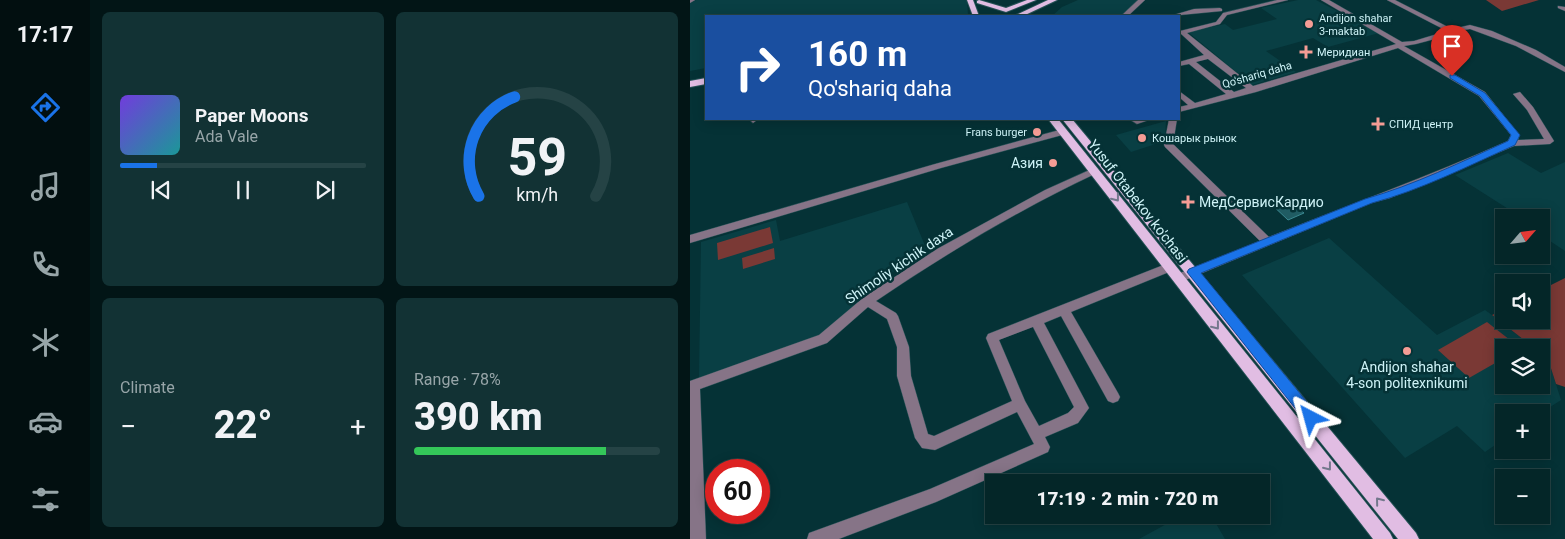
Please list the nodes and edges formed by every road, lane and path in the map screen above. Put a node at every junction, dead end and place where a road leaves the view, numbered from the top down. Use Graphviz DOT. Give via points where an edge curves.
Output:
graph roads {
  1 [pos="965,0"];
  2 [pos="970,0"];
  3 [pos="1033,0"];
  4 [pos="1043,0"];
  5 [pos="1054,0"];
  6 [pos="1142,0"];
  7 [pos="1284,0"];
  8 [pos="1324,0"];
  9 [pos="1390,0"];
  10 [pos="978,1"];
  11 [pos="1275,1"];
  12 [pos="1242,2"];
  13 [pos="1263,5"];
  14 [pos="1222,12"];
  15 [pos="969,15"];
  16 [pos="976,15"];
  17 [pos="984,15"];
  18 [pos="1008,15"];
  19 [pos="1020,15"];
  20 [pos="1125,15"];
  21 [pos="1177,15"];
  22 [pos="1451,31"];
  23 [pos="1181,32"];
  24 [pos="1400,45"];
  25 [pos="1209,56"];
  26 [pos="1190,61"];
  27 [pos="1180,64"];
  28 [pos="1565,70"];
  29 [pos="705,76"];
  30 [pos="690,79"];
  31 [pos="705,81"];
  32 [pos="690,84"];
  33 [pos="1253,90"];
  34 [pos="1180,94"];
  35 [pos="1517,94"];
  36 [pos="1233,95"];
  37 [pos="1194,106"];
  38 [pos="1180,110"];
  39 [pos="1172,120"];
  40 [pos="1065,125"];
  41 [pos="1512,143"];
  42 [pos="1094,171"];
  43 [pos="690,239"];
  44 [pos="1267,242"];
  45 [pos="1170,267"];
  46 [pos="1193,272"];
  47 [pos="1179,278"];
  48 [pos="867,301"];
  49 [pos="1063,309"];
  50 [pos="1036,320"];
  51 [pos="691,387"];
  52 [pos="1113,397"];
  53 [pos="1020,404"];
  54 [pos="1037,434"];
  55 [pos="698,539"];
  56 [pos="815,539"];
  57 [pos="1384,539"];
  58 [pos="1410,539"];
  1 -- 15 [label="main road"];
  2 -- 16 [label="main road"];
  3 -- 10 [label="main road" via="1006,10"];
  4 -- 18 [label="main road"];
  5 -- 19 [label="main road"];
  6 -- 20 [label="street"];
  7 -- 11 [label="street"];
  8 -- 24 [label="street"];
  9 -- 22 [label="street"];
  10 -- 17 [label="main road"];
  11 -- 13 [label="street"];
  12 -- 13 [label="street" via="1254,1"];
  12 -- 14 [label="street"];
  13 -- 14 [label="street"];
  14 -- 21 [label="street" via="1194,11"];
  14 -- 23 [label="street" via="1218,23"];
  22 -- 24 [label="street, Qo'shariq daha"];
  22 -- 28 [label="street, Qo'shariq daha" via="1468,27 1483,30"];
  23 -- 25 [label="street"];
  24 -- 33 [label="street, Qo'shariq daha"];
  24 -- 41 [label="street" via="1482,94 1515,135"];
  25 -- 26 [label="street"];
  25 -- 33 [label="street"];
  26 -- 27 [label="street"];
  26 -- 36 [label="street"];
  29 -- 30 [label="main road"];
  31 -- 32 [label="main road"];
  33 -- 36 [label="street, Qo'shariq daha"];
  34 -- 37 [label="street"];
  35 -- 41 [label="street" via="1550,141"];
  36 -- 37 [label="street, Qo'shariq daha"];
  37 -- 38 [label="street, Qo'shariq daha"];
  39 -- 44 [label="street" via="1168,145"];
  40 -- 42 [label="main road, Yusuf Otabekov ko'chasi"];
  40 -- 43 [label="street"];
  40 -- 46 [label="main road, Yusuf Otabekov ko'chasi"];
  41 -- 44 [label="street" via="1447,172"];
  42 -- 45 [label="main road, Yusuf Otabekov ko'chasi, one-way"];
  42 -- 48 [label="street, Shimoliy kichik daxa" via="1048,192 941,252"];
  44 -- 46 [label="street"];
  45 -- 47 [label="main road, Yusuf Otabekov ko'chasi"];
  45 -- 49 [label="street"];
  46 -- 47 [label="street"];
  58 -- 46 [label="main road, Yusuf Otabekov ko'chasi, one-way"];
  47 -- 57 [label="main road, Yusuf Otabekov ko'chasi, one-way"];
  48 -- 51 [label="street, Shimoliy kichik daxa" via="823,339"];
  48 -- 53 [label="street" via="892,316 902,348 904,376 922,438 927,444"];
  49 -- 50 [label="street"];
  49 -- 52 [label="street"];
  50 -- 53 [label="street" via="992,338"];
  50 -- 54 [label="street" via="1082,408 1073,418"];
  51 -- 55 [label="street"];
  53 -- 54 [label="street"];
  54 -- 56 [label="street" via="1043,447 906,507"];
}
